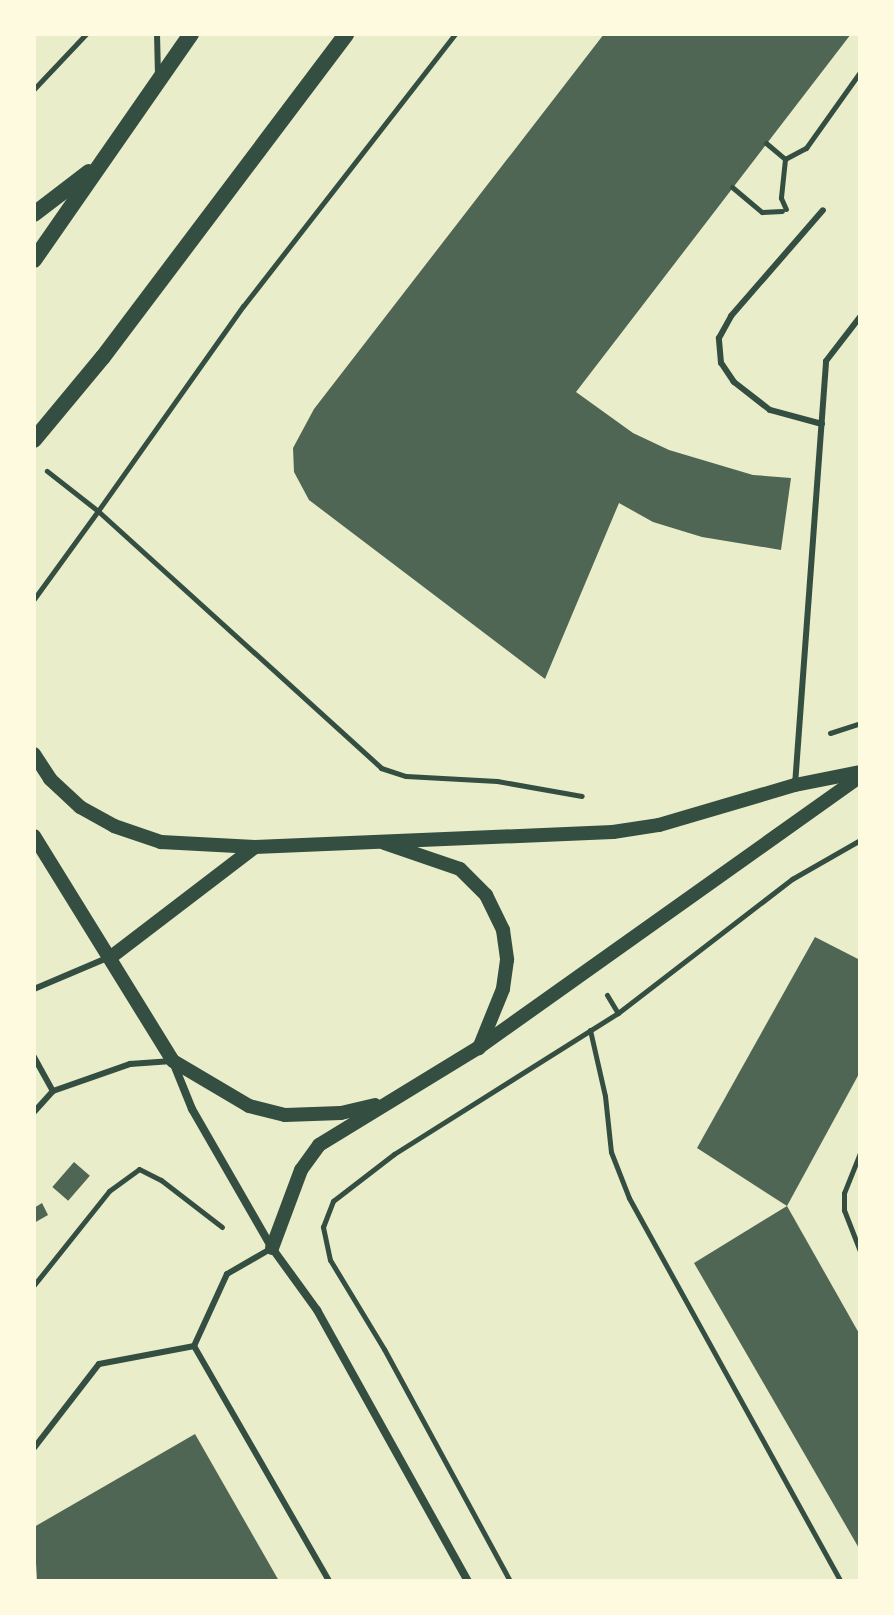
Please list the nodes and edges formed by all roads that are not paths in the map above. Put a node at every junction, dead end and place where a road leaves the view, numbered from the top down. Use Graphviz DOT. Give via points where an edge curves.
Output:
graph roads {
  1 [pos="157,34"];
  2 [pos="191,34"];
  3 [pos="346,34"];
  4 [pos="158,77"];
  5 [pos="100,163"];
  6 [pos="823,210"];
  7 [pos="34,214"];
  8 [pos="34,260"];
  9 [pos="860,317"];
  10 [pos="822,424"];
  11 [pos="34,440"];
  12 [pos="34,754"];
  13 [pos="860,775"];
  14 [pos="795,785"];
  15 [pos="34,836"];
  16 [pos="376,840"];
  17 [pos="255,847"];
  18 [pos="111,957"];
  19 [pos="34,989"];
  20 [pos="478,1048"];
  21 [pos="34,1057"];
  22 [pos="173,1061"];
  23 [pos="53,1091"];
  24 [pos="391,1101"];
  25 [pos="34,1112"];
  26 [pos="272,1248"];
  27 [pos="194,1346"];
  28 [pos="34,1448"];
  29 [pos="329,1581"];
  30 [pos="468,1581"];
  1 -- 4 [label="lane"];
  2 -- 4 [label="main road"];
  3 -- 11 [label="main road" via="103,357"];
  4 -- 5 [label="main road"];
  5 -- 7 [label="main road"];
  5 -- 8 [label="main road"];
  6 -- 10 [label="lane" via="731,316 719,338 721,363 734,382 770,410"];
  9 -- 10 [label="lane" via="826,361"];
  10 -- 14 [label="lane"];
  12 -- 17 [label="street" via="50,779 80,807 114,826 161,842"];
  13 -- 14 [label="street"];
  13 -- 20 [label="street"];
  14 -- 16 [label="street" via="703,814 613,832"];
  15 -- 18 [label="street"];
  16 -- 17 [label="street"];
  16 -- 20 [label="street" via="460,869 486,895 503,930 507,960 503,989"];
  17 -- 18 [label="street"];
  18 -- 19 [label="lane"];
  18 -- 22 [label="street"];
  20 -- 24 [label="street"];
  21 -- 23 [label="lane"];
  22 -- 23 [label="lane" via="130,1064"];
  22 -- 24 [label="street" via="249,1106 285,1115 341,1113"];
  22 -- 26 [label="street" via="192,1109"];
  23 -- 25 [label="lane"];
  24 -- 26 [label="street" via="319,1145 301,1170"];
  26 -- 27 [label="lane" via="227,1274"];
  26 -- 30 [label="street" via="317,1310"];
  27 -- 28 [label="lane" via="99,1364"];
  27 -- 29 [label="lane"];
}
